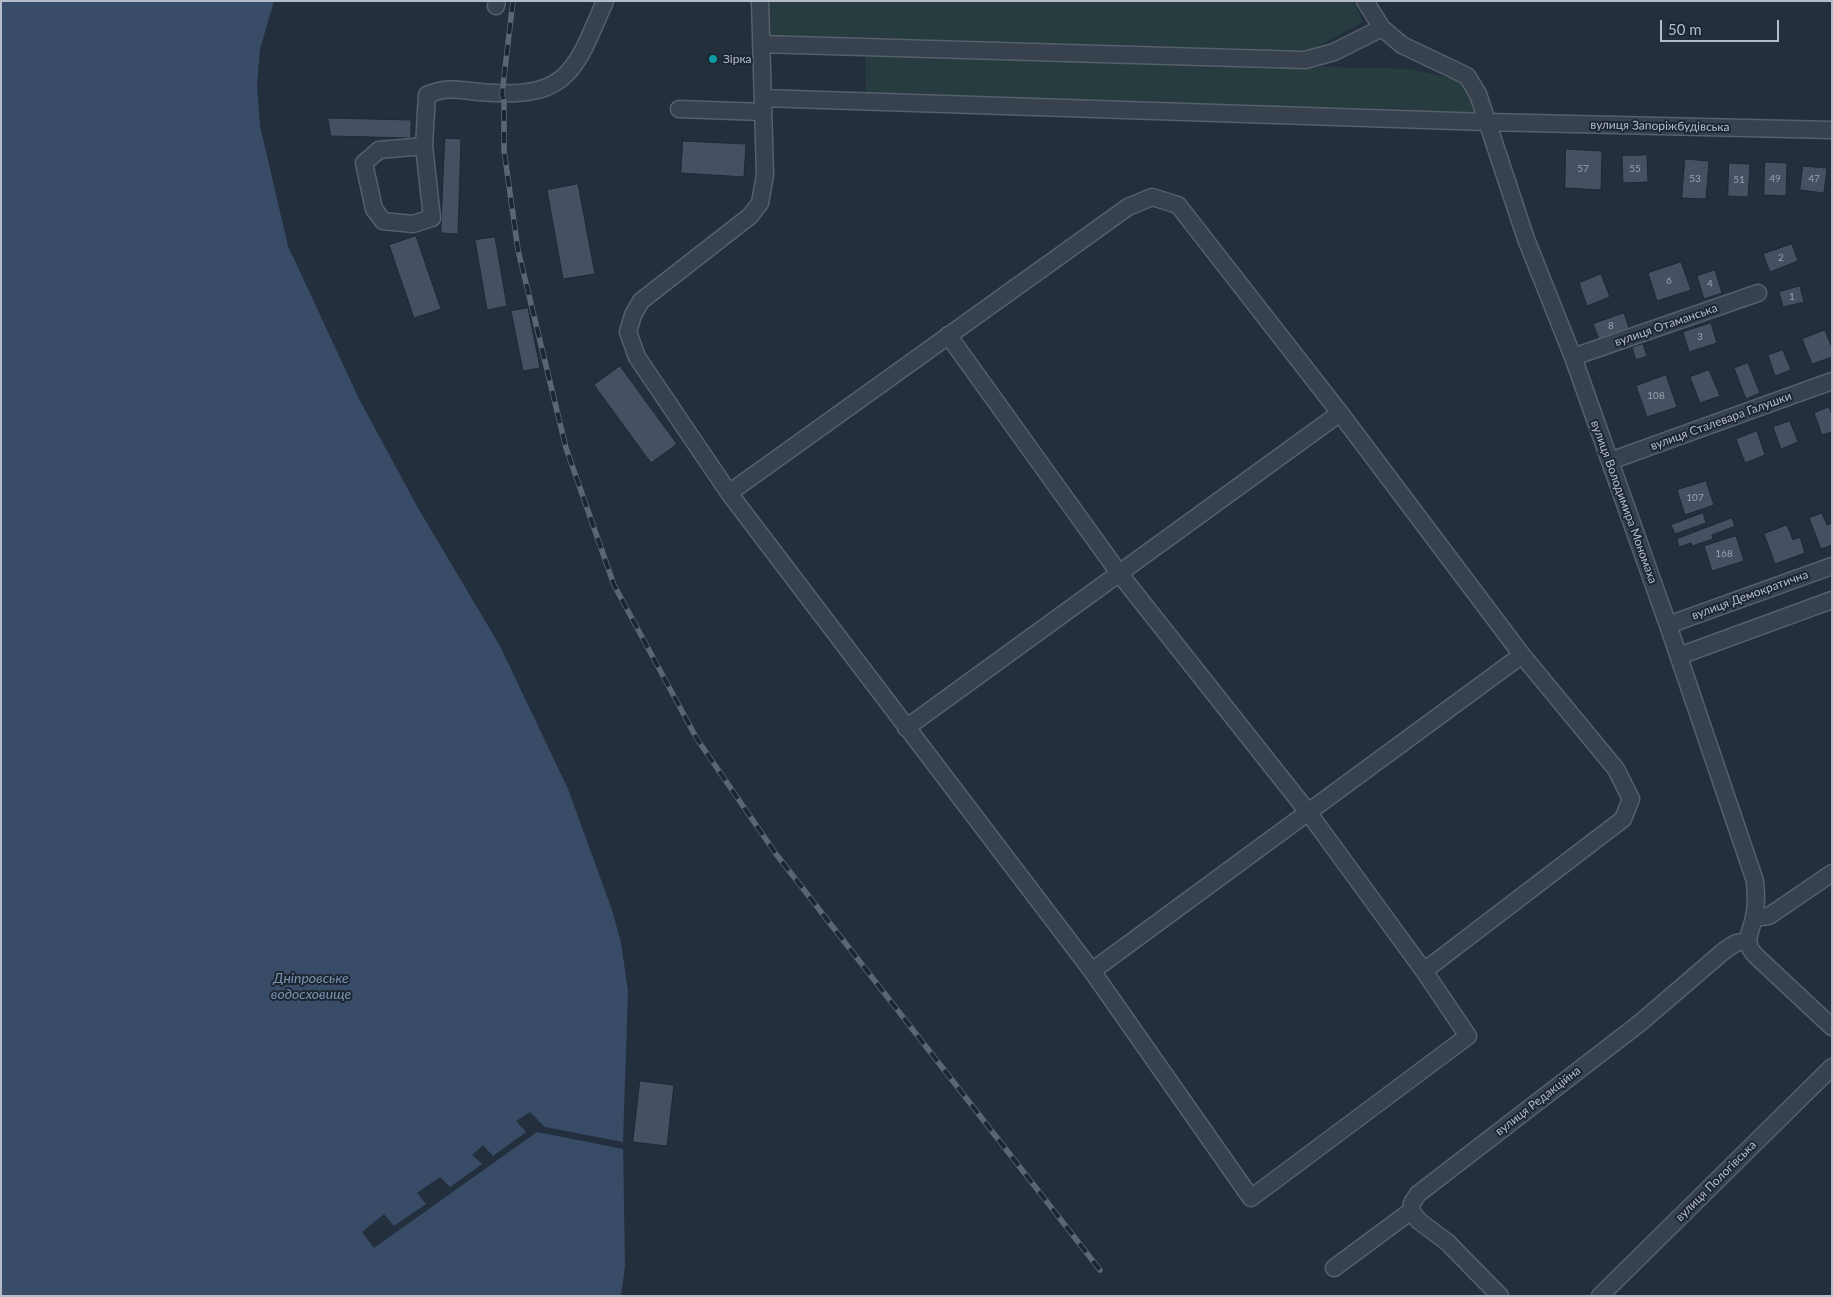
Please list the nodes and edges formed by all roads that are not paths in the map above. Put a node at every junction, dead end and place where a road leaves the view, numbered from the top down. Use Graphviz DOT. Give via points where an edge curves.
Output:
graph roads {
  1 [pos="605,1"];
  2 [pos="760,1"];
  3 [pos="1365,1"];
  4 [pos="1382,28"];
  5 [pos="761,44"];
  6 [pos="763,105"];
  7 [pos="679,109"];
  8 [pos="1487,122"];
  9 [pos="1832,130"];
  10 [pos="424,146"];
  11 [pos="1758,293"];
  12 [pos="948,335"];
  13 [pos="1573,357"];
  14 [pos="1832,381"];
  15 [pos="1340,414"];
  16 [pos="1610,461"];
  17 [pos="729,492"];
  18 [pos="1832,566"];
  19 [pos="1119,573"];
  20 [pos="1832,600"];
  21 [pos="1668,625"];
  22 [pos="1522,656"];
  23 [pos="1679,656"];
  24 [pos="906,728"];
  25 [pos="1308,812"];
  26 [pos="1832,873"];
  27 [pos="1754,918"];
  28 [pos="1747,941"];
  29 [pos="1092,970"];
  30 [pos="1424,971"];
  31 [pos="1832,1027"];
  32 [pos="1832,1067"];
  33 [pos="1411,1211"];
  34 [pos="1334,1268"];
  35 [pos="1500,1296"];
  36 [pos="1600,1296"];
  1 -- 10 [label="street" via="576,65 560,82 534,92 502,94 442,88 428,95"];
  2 -- 5 [label="street"];
  3 -- 4 [label="street, вулиця Володимира Мономаха"];
  4 -- 5 [label="street" via="1334,52 1305,60"];
  4 -- 8 [label="street, вулиця Володимира Мономаха" via="1402,45 1467,76 1478,94"];
  5 -- 6 [label="street"];
  6 -- 7 [label="street, вулиця Запоріжбудівська"];
  6 -- 8 [label="street, вулиця Запоріжбудівська"];
  6 -- 17 [label="street" via="765,175 760,203 750,216 641,301 628,332 638,357"];
  8 -- 9 [label="street, вулиця Запоріжбудівська"];
  8 -- 13 [label="street, вулиця Володимира Мономаха" via="1526,239"];
  10 -- 10 [label="street" via="432,218 414,224 384,221 374,209 364,163 379,150"];
  11 -- 13 [label="street, вулиця Отаманська"];
  12 -- 15 [label="street" via="1128,207 1152,197 1178,205"];
  12 -- 17 [label="street"];
  12 -- 19 [label="street"];
  13 -- 16 [label="street, вулиця Володимира Мономаха"];
  14 -- 16 [label="street, вулиця Сталевара Галушки"];
  15 -- 19 [label="street"];
  15 -- 22 [label="street"];
  16 -- 21 [label="street, вулиця Володимира Мономаха"];
  17 -- 24 [label="street"];
  18 -- 21 [label="street, вулиця Демократична"];
  19 -- 24 [label="street"];
  19 -- 25 [label="street"];
  20 -- 23 [label="street"];
  21 -- 23 [label="street, вулиця Володимира Мономаха"];
  22 -- 25 [label="street"];
  22 -- 30 [label="street" via="1616,769 1632,799 1623,819"];
  23 -- 27 [label="street, вулиця Володимира Мономаха" via="1755,881"];
  24 -- 29 [label="street"];
  25 -- 29 [label="street"];
  25 -- 30 [label="street"];
  26 -- 27 [label="street" via="1769,916"];
  27 -- 28 [label="street, вулиця Володимира Мономаха"];
  28 -- 31 [label="street" via="1751,951"];
  28 -- 33 [label="street, вулиця Редакційна" via="1725,950 1640,1023 1418,1194"];
  29 -- 30 [label="street" via="1252,1198 1468,1036"];
  32 -- 36 [label="street, вулиця Пологівська"];
  33 -- 34 [label="street, вулиця Редакційна"];
  33 -- 35 [label="street"];
}
